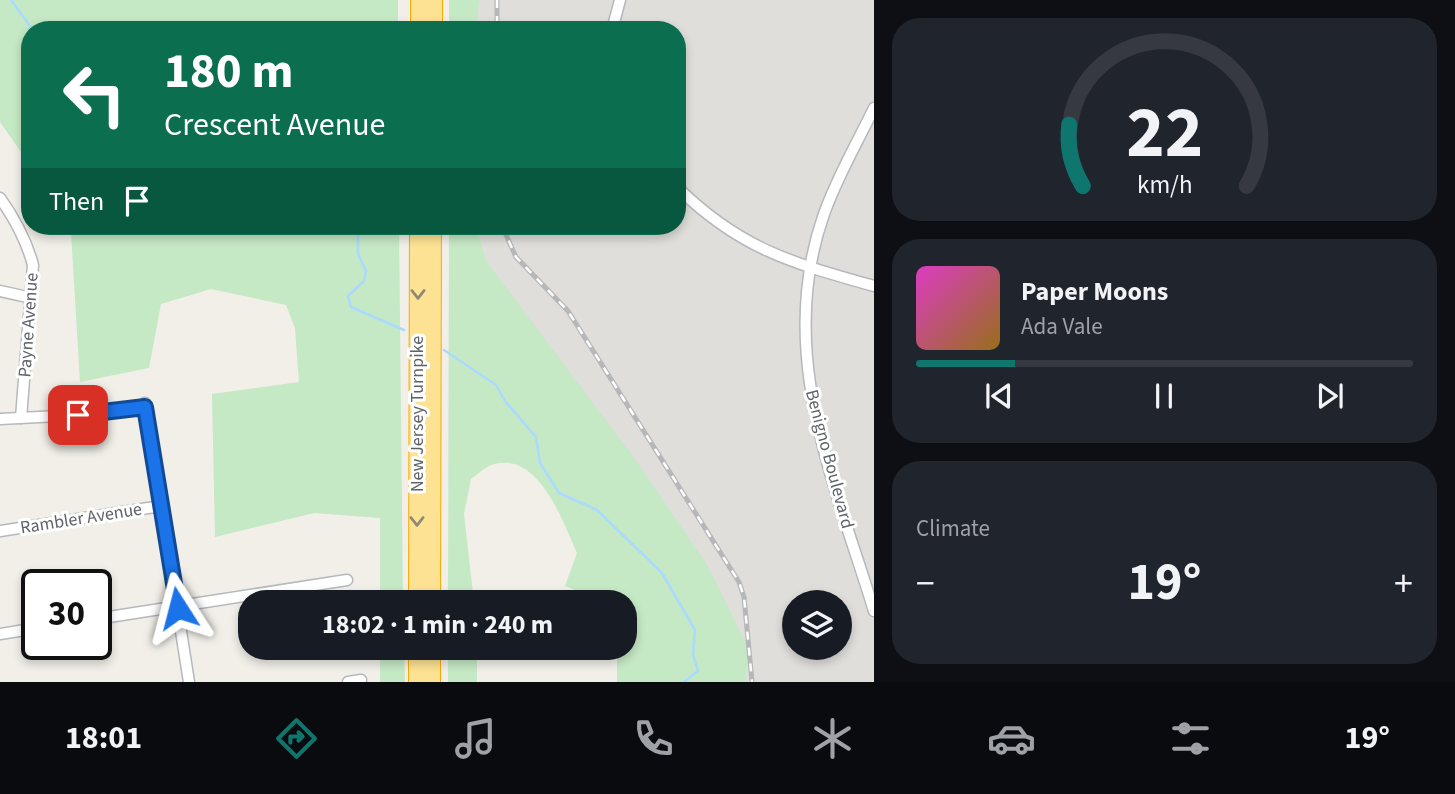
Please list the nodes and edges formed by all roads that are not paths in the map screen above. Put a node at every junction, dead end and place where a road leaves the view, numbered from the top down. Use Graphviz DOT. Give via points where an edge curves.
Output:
graph roads {
  1 [pos="419,0"];
  2 [pos="434,0"];
  3 [pos="620,0"];
  4 [pos="419,21"];
  5 [pos="434,21"];
  6 [pos="614,21"];
  7 [pos="874,108"];
  8 [pos="686,195"];
  9 [pos="0,198"];
  10 [pos="21,234"];
  11 [pos="22,235"];
  12 [pos="418,235"];
  13 [pos="433,235"];
  14 [pos="810,268"];
  15 [pos="874,286"];
  16 [pos="0,291"];
  17 [pos="32,298"];
  18 [pos="0,418"];
  19 [pos="21,418"];
  20 [pos="161,506"];
  21 [pos="0,531"];
  22 [pos="347,580"];
  23 [pos="417,590"];
  24 [pos="432,590"];
  25 [pos="178,608"];
  26 [pos="874,611"];
  27 [pos="112,617"];
  28 [pos="21,631"];
  29 [pos="0,634"];
  30 [pos="417,660"];
  31 [pos="432,660"];
  32 [pos="361,680"];
  33 [pos="189,682"];
  34 [pos="348,682"];
  35 [pos="417,682"];
  36 [pos="432,682"];
  1 -- 4 [label="highway"];
  2 -- 5 [label="highway"];
  3 -- 6 [label="street"];
  7 -- 14 [label="street, Benigno Boulevard" via="825,211"];
  8 -- 14 [label="street" via="726,230 783,260"];
  9 -- 10 [label="street, Payne Avenue"];
  11 -- 17 [label="street, Payne Avenue" via="33,265"];
  12 -- 23 [label="highway, New Jersey Turnpike, one-way"];
  13 -- 24 [label="highway, New Jersey Turnpike"];
  14 -- 15 [label="street"];
  14 -- 26 [label="street, Benigno Boulevard" via="803,334 808,378"];
  16 -- 17 [label="street"];
  17 -- 19 [label="street, Payne Avenue"];
  18 -- 19 [label="street"];
  19 -- 20 [label="street" via="145,405"];
  20 -- 21 [label="street, Rambler Avenue"];
  20 -- 25 [label="street"];
  22 -- 25 [label="street"];
  25 -- 27 [label="street"];
  25 -- 33 [label="street"];
  28 -- 29 [label="street"];
  30 -- 35 [label="highway"];
  31 -- 36 [label="highway"];
  32 -- 34 [label="street"];
}
